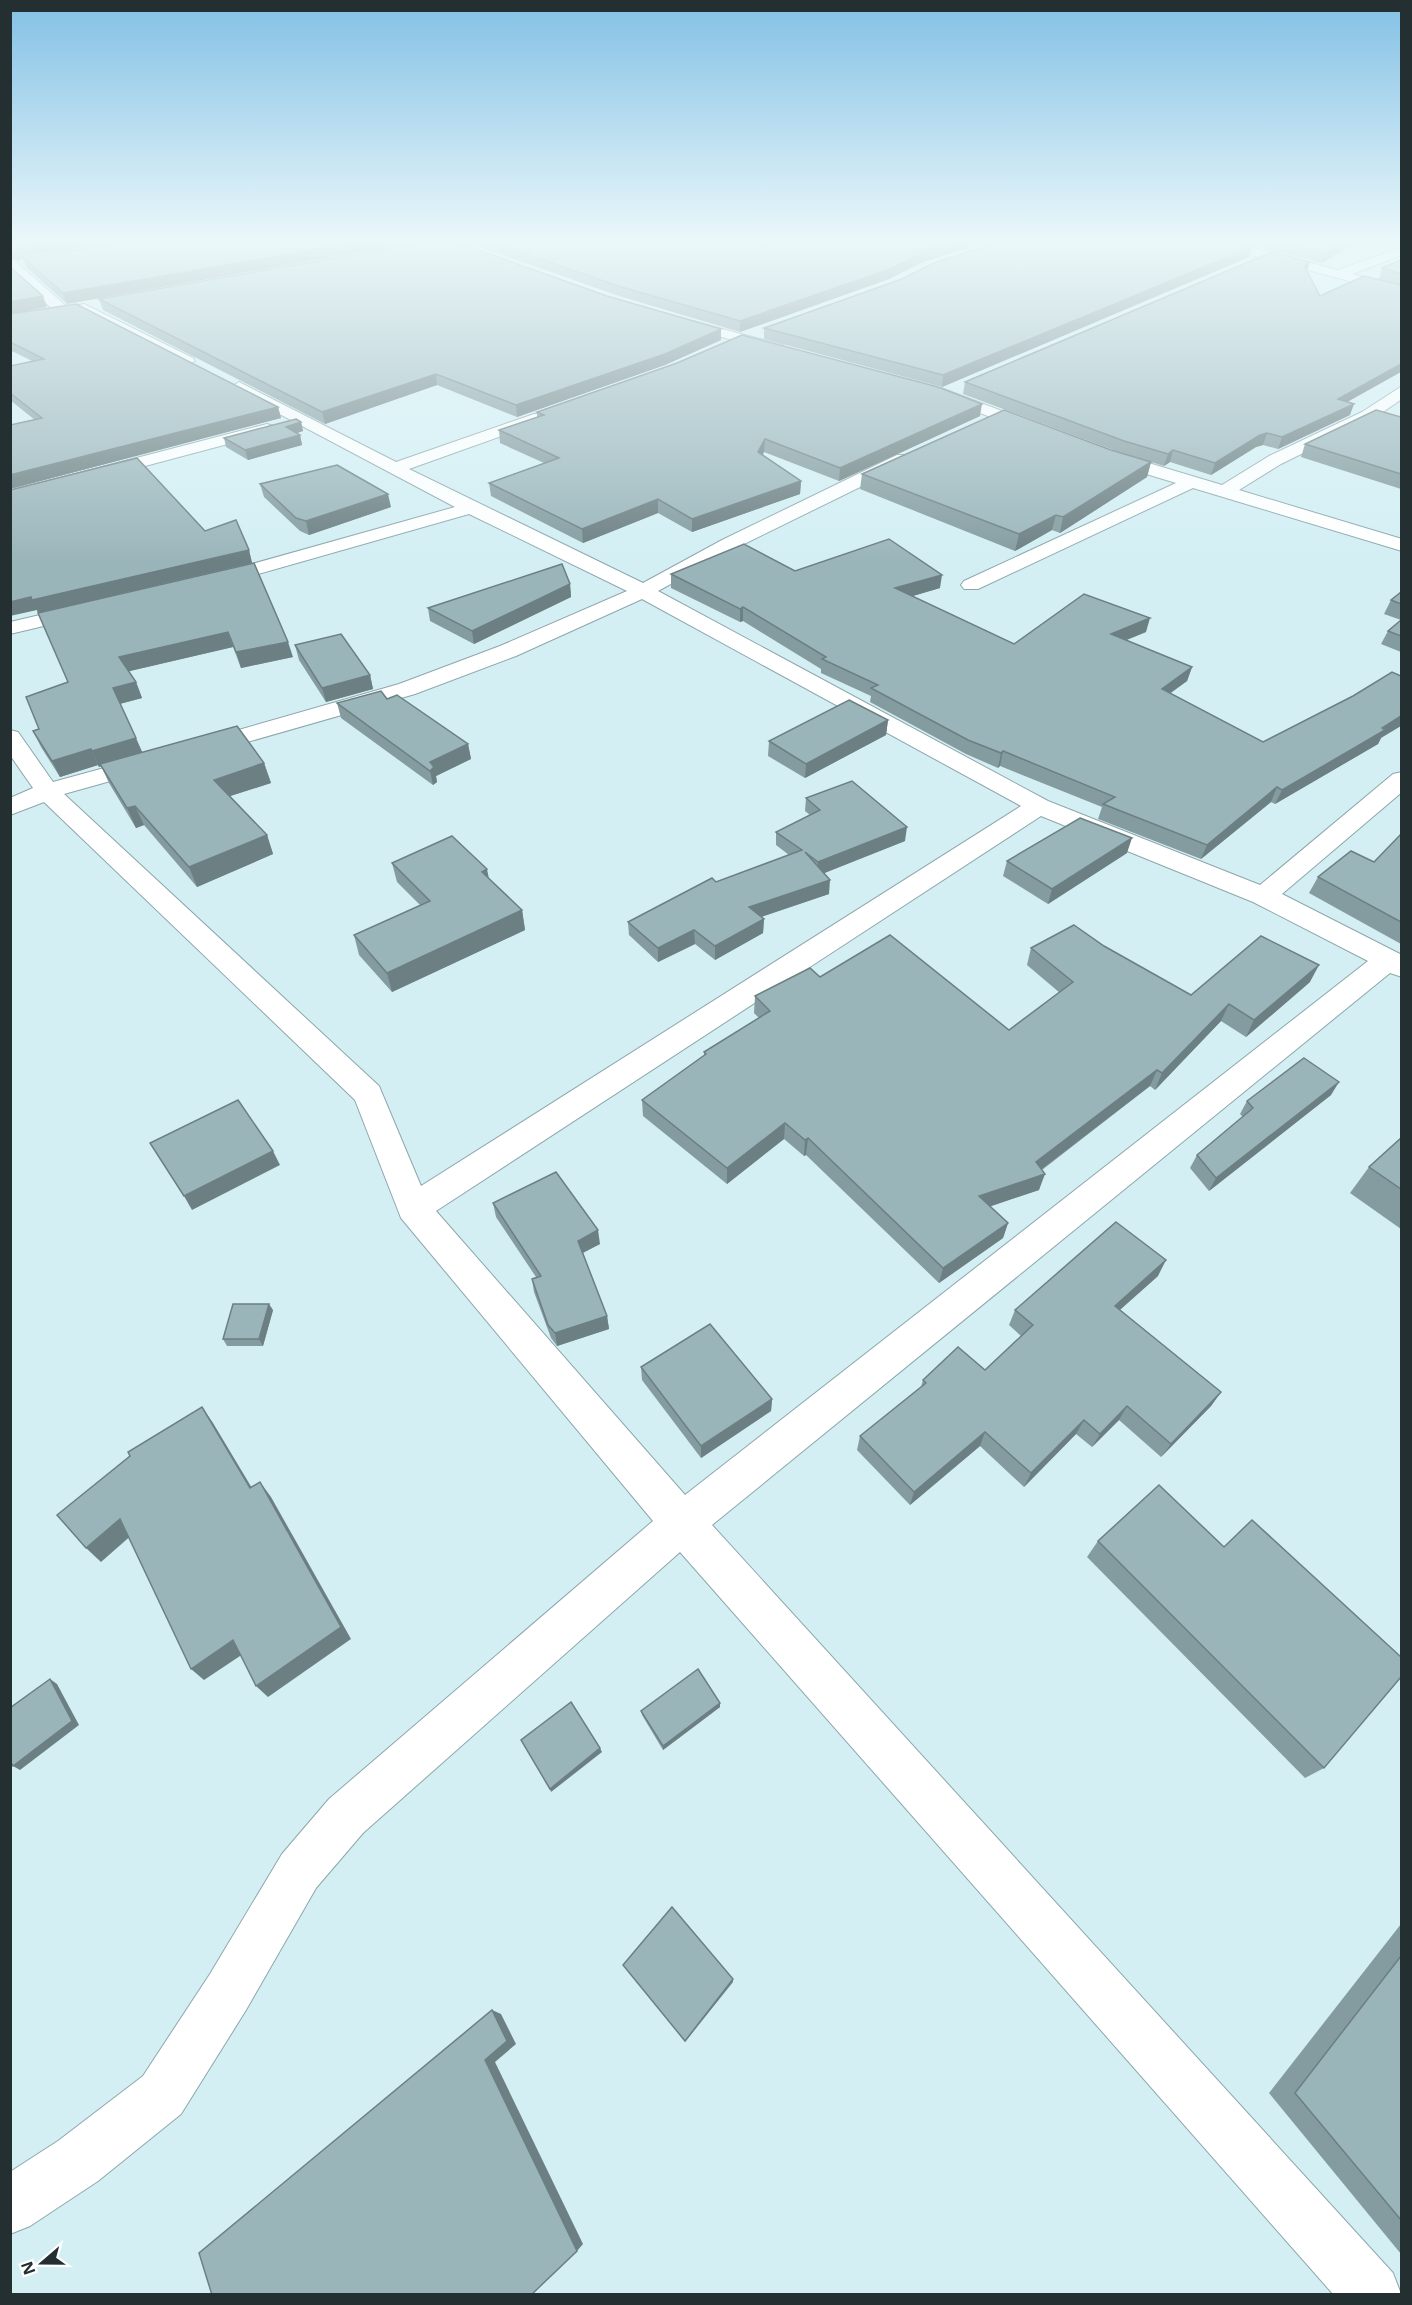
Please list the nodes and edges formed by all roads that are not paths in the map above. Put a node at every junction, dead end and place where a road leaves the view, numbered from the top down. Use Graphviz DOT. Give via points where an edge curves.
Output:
graph roads {
  1 [pos="162,348"];
  2 [pos="776,348"];
  3 [pos="799,353"];
  4 [pos="965,385"];
  5 [pos="921,388"];
  6 [pos="1401,391"];
  7 [pos="943,394"];
  8 [pos="557,411"];
  9 [pos="1000,416"];
  10 [pos="302,420"];
  11 [pos="978,426"];
  12 [pos="1052,435"];
  13 [pos="924,450"];
  14 [pos="1093,451"];
  15 [pos="395,468"];
  16 [pos="1191,482"];
  17 [pos="1225,491"];
  18 [pos="10,497"];
  19 [pos="471,508"];
  20 [pos="1401,545"];
  21 [pos="197,585"];
  22 [pos="971,585"];
  23 [pos="643,591"];
  24 [pos="104,607"];
  25 [pos="10,628"];
  26 [pos="10,737"];
  27 [pos="185,753"];
  28 [pos="162,759"];
  29 [pos="1401,779"];
  30 [pos="47,790"];
  31 [pos="1039,806"];
  32 [pos="10,808"];
  33 [pos="1263,896"];
  34 [pos="1395,963"];
  35 [pos="413,1208"];
  36 [pos="682,1523"];
  37 [pos="10,2206"];
  38 [pos="1371,2295"];
  1 -- 10 [label="street"];
  2 -- 3 [label="street"];
  4 -- 7 [label="street"];
  5 -- 7 [label="street"];
  6 -- 17 [label="street" via="1368,415 1275,460"];
  7 -- 9 [label="street"];
  8 -- 15 [label="street"];
  9 -- 11 [label="street"];
  9 -- 12 [label="street"];
  10 -- 15 [label="street"];
  10 -- 18 [label="street"];
  13 -- 23 [label="street" via="789,513"];
  14 -- 16 [label="street"];
  15 -- 19 [label="street"];
  16 -- 17 [label="street"];
  16 -- 22 [label="street"];
  17 -- 20 [label="street"];
  19 -- 21 [label="street"];
  19 -- 23 [label="street"];
  23 -- 27 [label="street" via="508,651 407,689"];
  23 -- 31 [label="street"];
  24 -- 25 [label="street"];
  26 -- 30 [label="street"];
  28 -- 30 [label="street"];
  29 -- 33 [label="street"];
  30 -- 32 [label="street"];
  30 -- 35 [label="street" via="368,1094"];
  31 -- 33 [label="street"];
  31 -- 35 [label="street"];
  33 -- 34 [label="street"];
  34 -- 36 [label="street"];
  35 -- 36 [label="street"];
  36 -- 37 [label="street" via="346,1816 299,1871 162,2095 78,2161"];
  36 -- 38 [label="street"];
}
